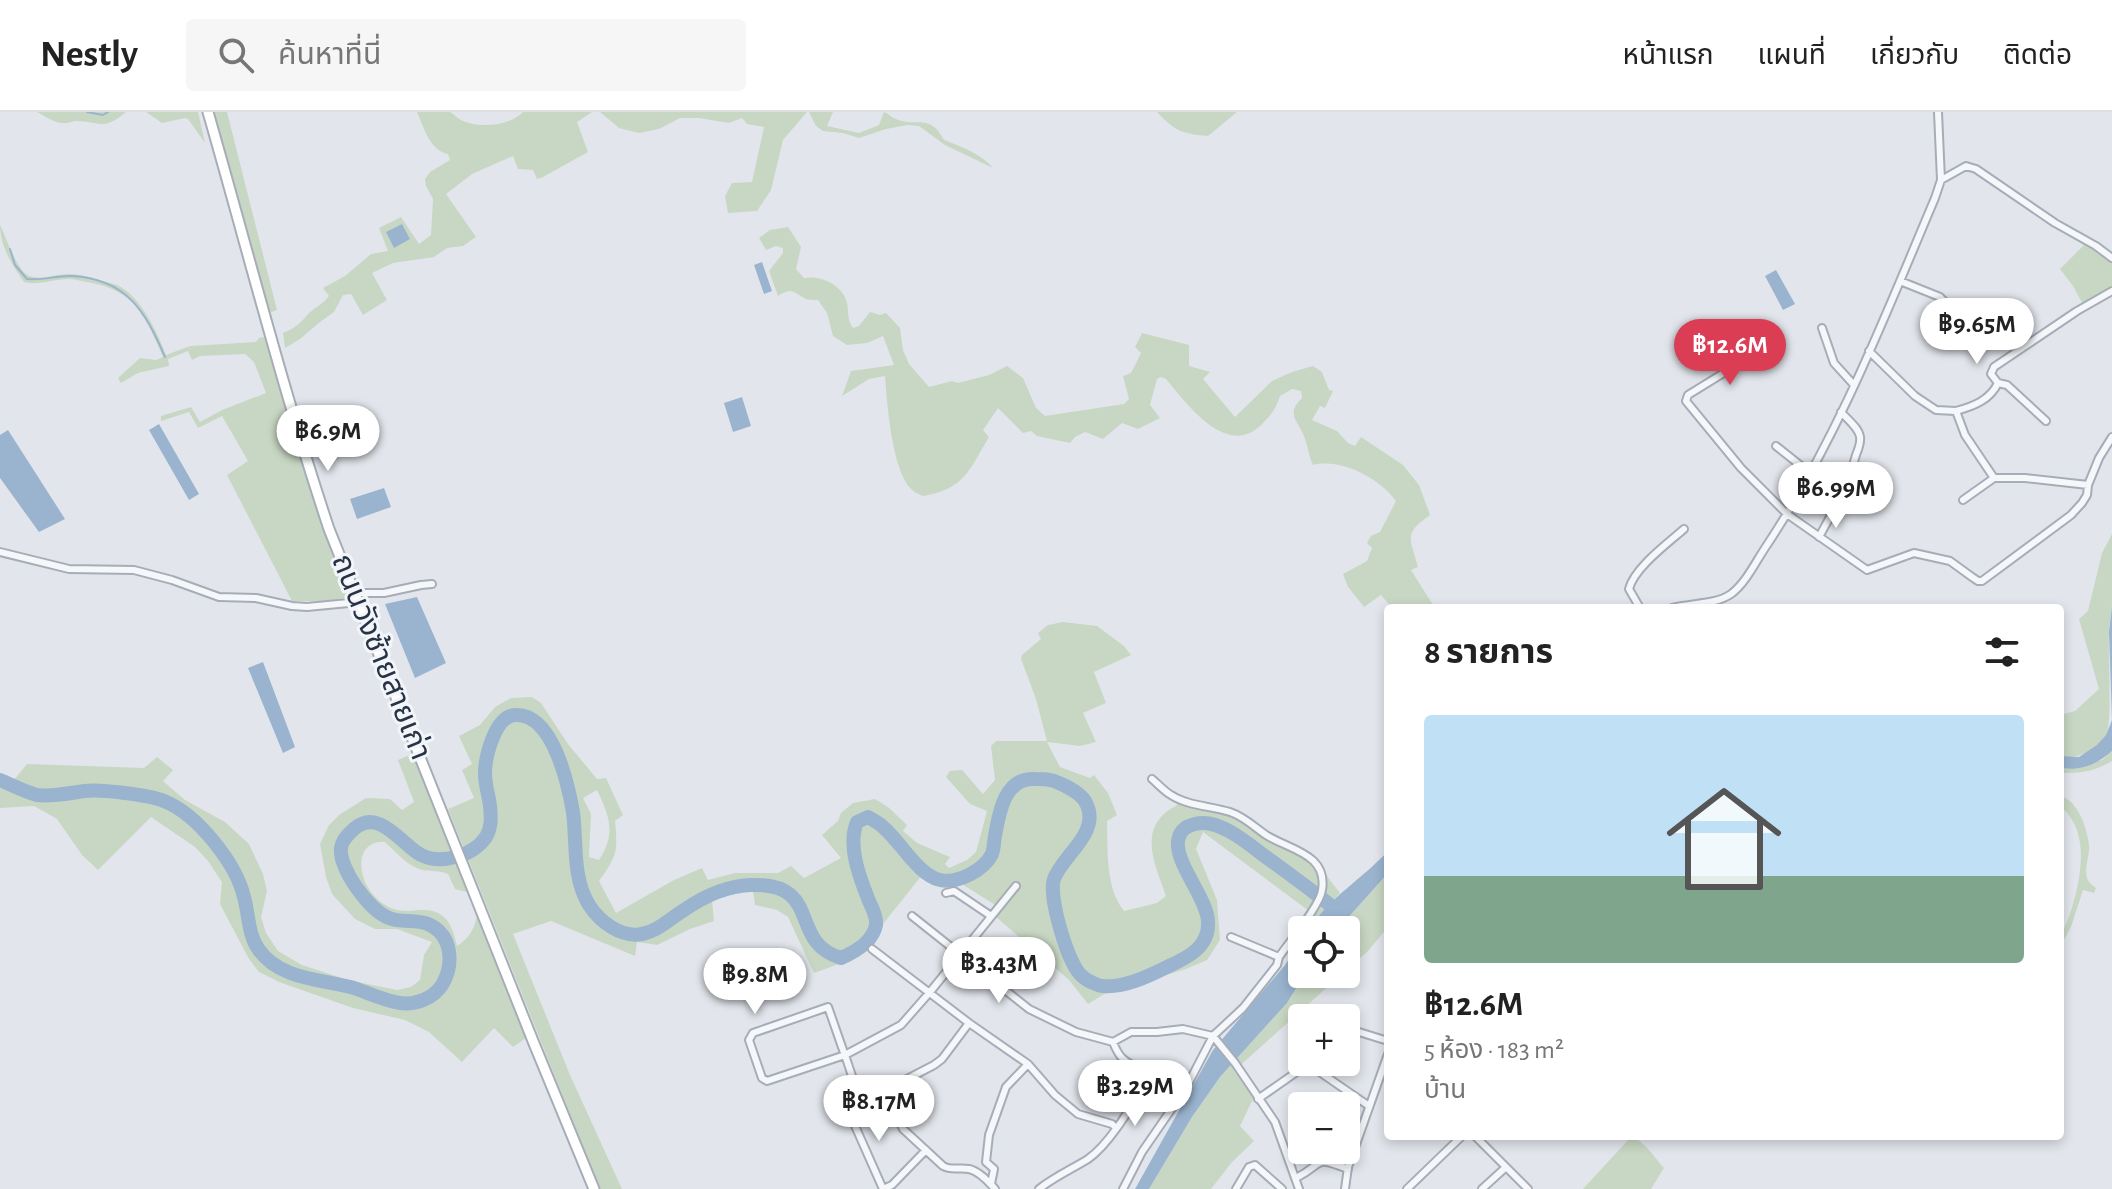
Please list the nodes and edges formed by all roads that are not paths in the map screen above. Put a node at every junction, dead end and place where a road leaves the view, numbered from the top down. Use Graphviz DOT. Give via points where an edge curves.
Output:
graph roads {
  1 [pos="208,112"];
  2 [pos="1938,112"];
  3 [pos="1941,180"];
  4 [pos="2112,258"];
  5 [pos="1900,281"];
  6 [pos="2112,291"];
  7 [pos="1958,315"];
  8 [pos="1822,328"];
  9 [pos="1869,351"];
  10 [pos="1756,353"];
  11 [pos="1998,383"];
  12 [pos="1854,385"];
  13 [pos="1956,411"];
  14 [pos="1841,412"];
  15 [pos="2046,421"];
  16 [pos="2112,437"];
  17 [pos="1776,446"];
  18 [pos="1810,473"];
  19 [pos="1994,478"];
  20 [pos="2088,485"];
  21 [pos="1963,500"];
  22 [pos="1787,514"];
  23 [pos="1684,529"];
  24 [pos="1819,537"];
  25 [pos="0,552"];
  26 [pos="432,584"];
  27 [pos="357,598"];
  28 [pos="1637,604"];
  29 [pos="1685,604"];
  30 [pos="1152,779"];
  31 [pos="1016,886"];
  32 [pos="946,893"];
  33 [pos="912,916"];
  34 [pos="991,916"];
  35 [pos="1231,937"];
  36 [pos="872,949"];
  37 [pos="960,955"];
  38 [pos="1279,957"];
  39 [pos="930,992"];
  40 [pos="969,1023"];
  41 [pos="1360,1032"];
  42 [pos="1216,1038"];
  43 [pos="1384,1040"];
  44 [pos="1113,1042"];
  45 [pos="845,1055"];
  46 [pos="1028,1064"];
  47 [pos="1384,1065"];
  48 [pos="1290,1076"];
  49 [pos="1326,1076"];
  50 [pos="884,1091"];
  51 [pos="1258,1099"];
  52 [pos="861,1103"];
  53 [pos="1369,1106"];
  54 [pos="1116,1128"];
  55 [pos="1458,1140"];
  56 [pos="1479,1140"];
  57 [pos="926,1150"];
  58 [pos="1505,1168"];
  59 [pos="1348,1169"];
  60 [pos="1296,1178"];
  61 [pos="993,1187"];
  62 [pos="594,1189"];
  63 [pos="883,1189"];
  64 [pos="1039,1189"];
  65 [pos="1123,1189"];
  66 [pos="1236,1189"];
  67 [pos="1282,1189"];
  68 [pos="1299,1189"];
  69 [pos="1345,1189"];
  70 [pos="1407,1189"];
  71 [pos="1482,1189"];
  72 [pos="1528,1189"];
  1 -- 27 [label="main road, ถนนวังซ้ายสายเก่า" via="304,453"];
  2 -- 3 [label="street"];
  3 -- 4 [label="street" via="1966,166 1976,169"];
  3 -- 5 [label="street"];
  5 -- 7 [label="street" via="1940,297"];
  5 -- 9 [label="street"];
  6 -- 11 [label="street" via="1994,367 1991,374"];
  8 -- 12 [label="street" via="1834,363"];
  9 -- 12 [label="street"];
  9 -- 13 [label="street" via="1915,396 1936,410"];
  10 -- 22 [label="street" via="1686,401"];
  11 -- 13 [label="street" via="1977,405"];
  11 -- 15 [label="street" via="2007,385"];
  12 -- 14 [label="street"];
  13 -- 19 [label="street" via="1965,435"];
  14 -- 18 [label="street"];
  14 -- 24 [label="street" via="1861,435 1860,443 1840,500"];
  16 -- 20 [label="street"];
  17 -- 18 [label="street"];
  18 -- 22 [label="street"];
  19 -- 20 [label="street"];
  19 -- 21 [label="street"];
  20 -- 24 [label="street" via="2087,495 2071,515 1982,581 1950,561 1914,553 1867,570"];
  22 -- 24 [label="street"];
  22 -- 29 [label="street" via="1728,596"];
  23 -- 28 [label="street" via="1630,582"];
  25 -- 27 [label="street" via="69,569 134,570 219,597 307,607"];
  26 -- 27 [label="street"];
  27 -- 62 [label="main road, ถนนวังซ้ายสายเก่า"];
  30 -- 38 [label="street" via="1172,796 1250,822 1310,857 1322,871 1319,900"];
  31 -- 34 [label="street"];
  32 -- 34 [label="street" via="954,891"];
  33 -- 37 [label="street"];
  34 -- 37 [label="street"];
  35 -- 38 [label="street"];
  36 -- 39 [label="street"];
  37 -- 39 [label="street"];
  37 -- 44 [label="street" via="1029,1009 1076,1032"];
  38 -- 42 [label="street"];
  39 -- 40 [label="street"];
  39 -- 45 [label="street" via="901,1025"];
  40 -- 46 [label="street"];
  40 -- 50 [label="street" via="942,1059"];
  41 -- 43 [label="street"];
  42 -- 44 [label="street" via="1183,1029 1131,1032"];
  42 -- 51 [label="street"];
  42 -- 65 [label="street"];
  44 -- 54 [label="street" via="1119,1056 1147,1076"];
  45 -- 45 [label="street" via="828,1007 749,1036 764,1081"];
  45 -- 52 [label="street"];
  46 -- 54 [label="street" via="1078,1114"];
  46 -- 61 [label="street" via="1006,1087 989,1135 986,1162 994,1169"];
  47 -- 53 [label="street"];
  48 -- 51 [label="street"];
  49 -- 53 [label="street"];
  50 -- 52 [label="street"];
  50 -- 57 [label="street" via="903,1129"];
  51 -- 60 [label="street" via="1275,1122"];
  52 -- 63 [label="street" via="852,1119"];
  53 -- 59 [label="street"];
  54 -- 64 [label="street" via="1091,1157"];
  55 -- 70 [label="street"];
  56 -- 58 [label="street"];
  57 -- 61 [label="street" via="949,1169 974,1170"];
  57 -- 63 [label="street"];
  58 -- 71 [label="street"];
  58 -- 72 [label="street"];
  59 -- 60 [label="street" via="1320,1161"];
  59 -- 69 [label="street"];
  60 -- 68 [label="street"];
  66 -- 67 [label="street" via="1255,1165"];
}
